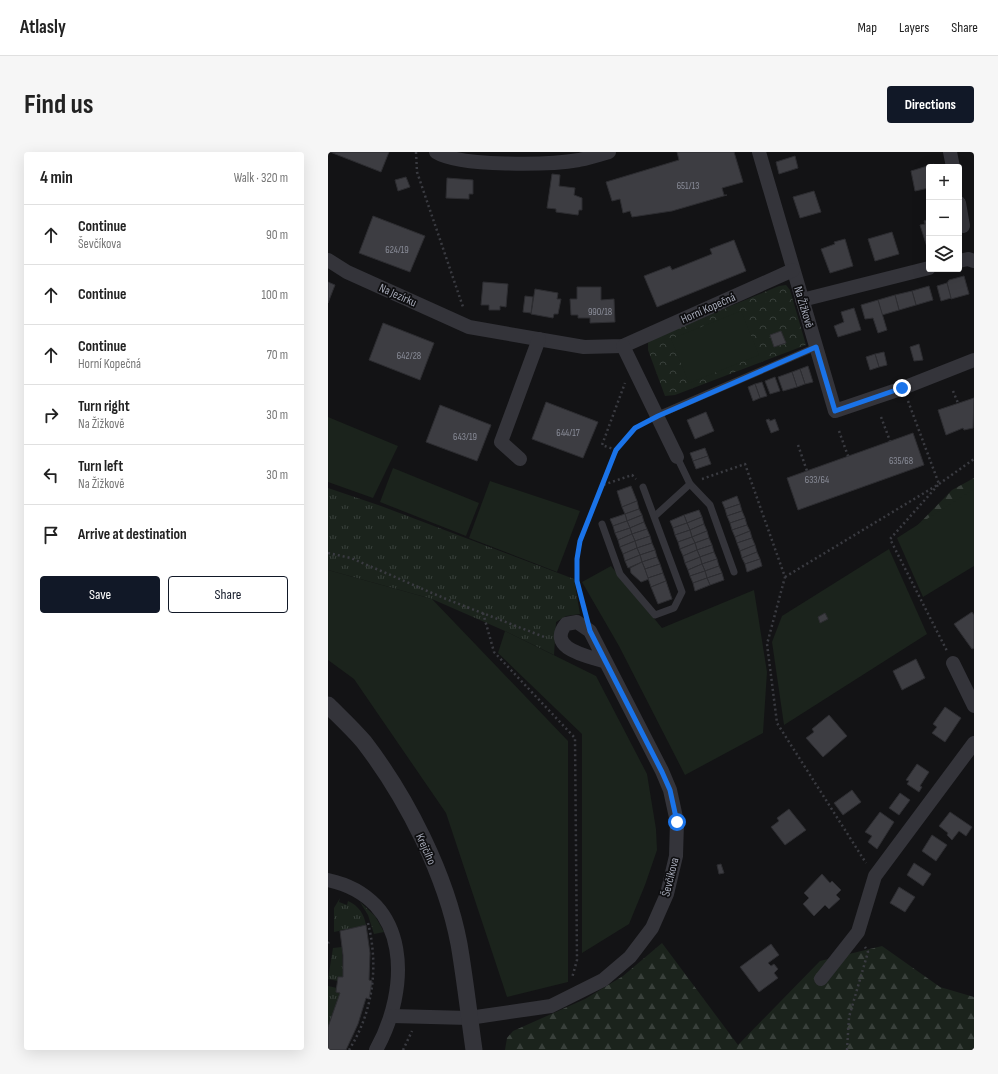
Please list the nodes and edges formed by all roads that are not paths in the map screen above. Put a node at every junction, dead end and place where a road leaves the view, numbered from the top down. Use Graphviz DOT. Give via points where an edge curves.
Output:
graph roads {
  1 [pos="609,152"];
  2 [pos="759,152"];
  3 [pos="950,152"];
  4 [pos="438,153"];
  5 [pos="952,164"];
  6 [pos="962,220"];
  7 [pos="963,226"];
  8 [pos="328,260"];
  9 [pos="962,260"];
  10 [pos="974,261"];
  11 [pos="926,269"];
  12 [pos="792,270"];
  13 [pos="802,300"];
  14 [pos="469,327"];
  15 [pos="539,339"];
  16 [pos="624,346"];
  17 [pos="816,347"];
  18 [pos="974,360"];
  19 [pos="658,416"];
  20 [pos="678,457"];
  21 [pos="520,459"];
  22 [pos="690,484"];
  23 [pos="643,487"];
  24 [pos="655,516"];
  25 [pos="602,524"];
  26 [pos="734,572"];
  27 [pos="606,662"];
  28 [pos="953,663"];
  29 [pos="328,705"];
  30 [pos="974,706"];
  31 [pos="974,743"];
  32 [pos="328,880"];
  33 [pos="821,979"];
  34 [pos="392,1016"];
  35 [pos="469,1018"];
  36 [pos="376,1050"];
  37 [pos="474,1050"];
  1 -- 4 [label="street" via="580,160 511,163 457,159"];
  2 -- 12 [label="street, Na Žižkově"];
  3 -- 5 [label="street"];
  6 -- 7 [label="street"];
  8 -- 14 [label="street, Na Jezírku" via="347,272"];
  9 -- 10 [label="street"];
  11 -- 13 [label="street"];
  12 -- 13 [label="street, Na Žižkově"];
  12 -- 16 [label="street, Horní Kopečná"];
  13 -- 17 [label="street, Na Žižkově"];
  14 -- 15 [label="street, Horní Kopečná"];
  15 -- 16 [label="street, Horní Kopečná" via="584,347"];
  15 -- 21 [label="street" via="501,442"];
  16 -- 19 [label="street"];
  17 -- 18 [label="street, Na Žižkově" via="835,411"];
  17 -- 19 [label="lane"];
  19 -- 20 [label="street"];
  20 -- 22 [label="lane"];
  22 -- 24 [label="lane"];
  22 -- 26 [label="lane" via="710,505"];
  23 -- 24 [label="lane"];
  24 -- 25 [label="lane" via="682,592 674,608 655,616 620,574"];
  27 -- 27 [label="street, Ševčíkova" via="590,631 580,623 566,624 561,632 562,644"];
  27 -- 35 [label="street, Ševčíkova" via="670,790 677,822 676,856 667,894 652,928 630,957 603,980 551,1006"];
  28 -- 30 [label="street"];
  29 -- 35 [label="street, Krejčího" via="364,742 396,790 422,837 444,891 458,943"];
  31 -- 33 [label="street" via="875,876 858,932"];
  32 -- 34 [label="street" via="356,890 374,904 387,919 394,934 398,977"];
  34 -- 35 [label="street"];
  34 -- 36 [label="street"];
  35 -- 37 [label="street, Krejčího"];
}
